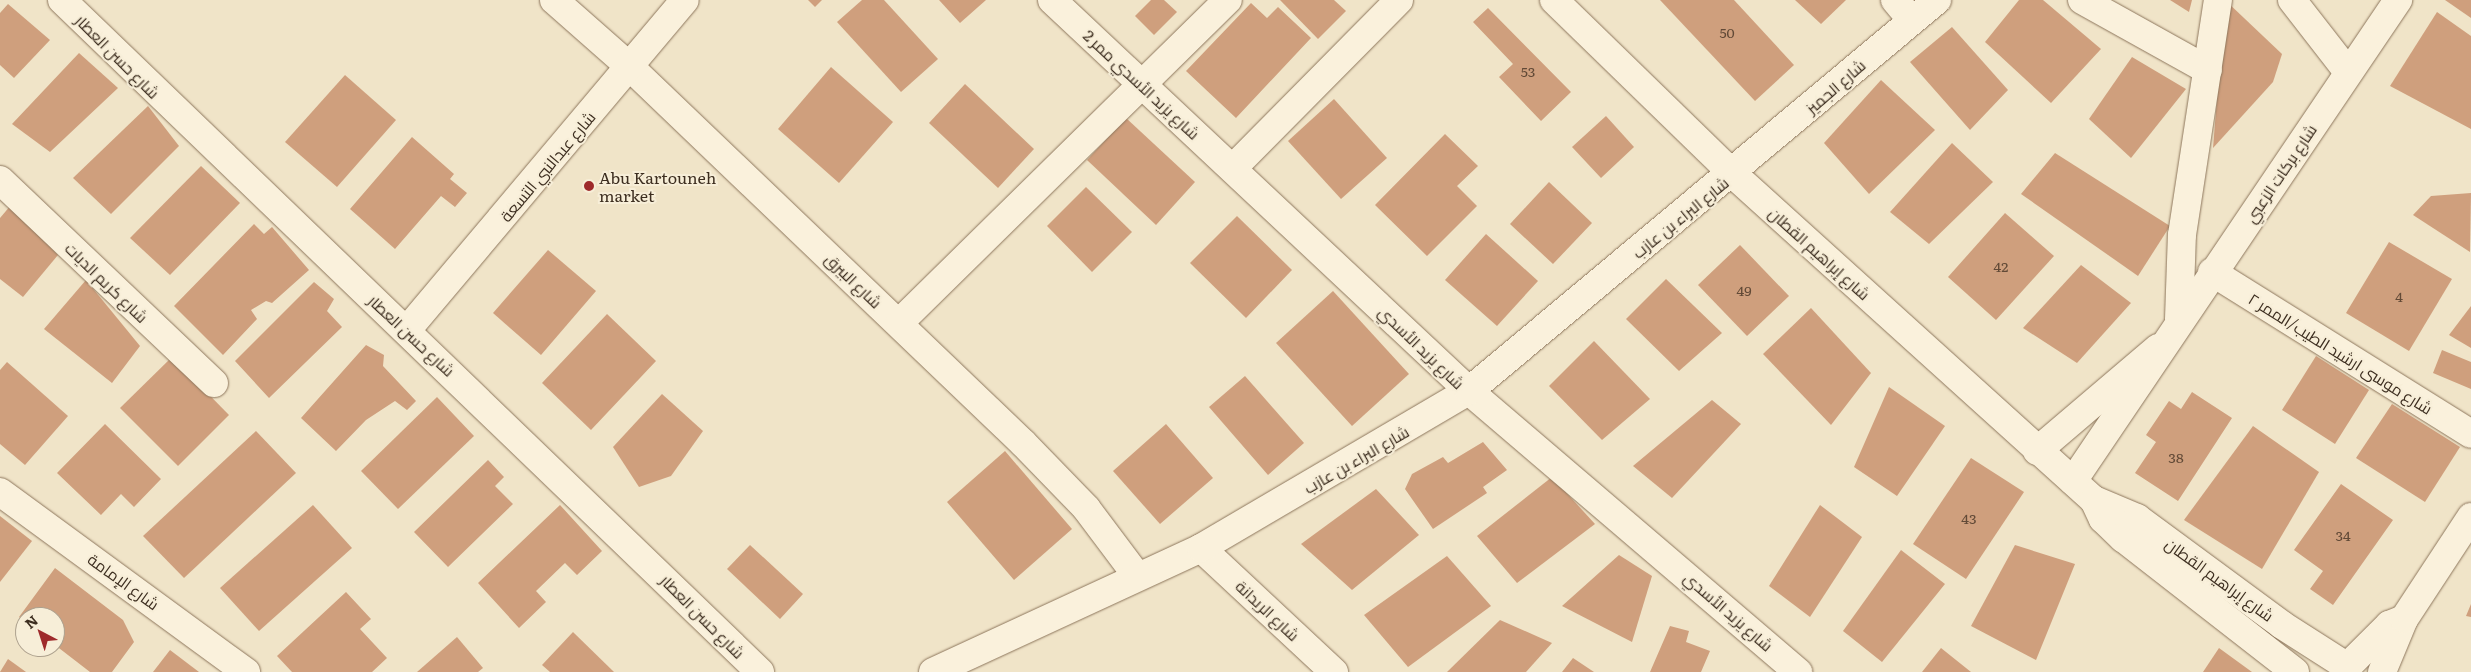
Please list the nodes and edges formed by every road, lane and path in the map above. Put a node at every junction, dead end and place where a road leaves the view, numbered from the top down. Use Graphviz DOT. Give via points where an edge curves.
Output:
graph roads {
  1 [pos="62,0"];
  2 [pos="554,0"];
  3 [pos="686,0"];
  4 [pos="1228,0"];
  5 [pos="1399,0"];
  6 [pos="1554,0"];
  7 [pos="1937,0"];
  8 [pos="2082,0"];
  9 [pos="2218,0"];
  10 [pos="2292,0"];
  11 [pos="2398,0"];
  12 [pos="1058,2"];
  13 [pos="1904,10"];
  14 [pos="630,67"];
  15 [pos="2208,70"];
  16 [pos="2348,72"];
  17 [pos="1142,85"];
  18 [pos="1233,168"];
  19 [pos="1733,174"];
  20 [pos="0,180"];
  21 [pos="2212,272"];
  22 [pos="2180,319"];
  23 [pos="899,323"];
  24 [pos="408,330"];
  25 [pos="2162,346"];
  26 [pos="214,383"];
  27 [pos="1469,391"];
  28 [pos="2471,434"];
  29 [pos="2037,451"];
  30 [pos="2073,481"];
  31 [pos="0,492"];
  32 [pos="2094,500"];
  33 [pos="2471,517"];
  34 [pos="1201,548"];
  35 [pos="1137,576"];
  36 [pos="2404,619"];
  37 [pos="2349,668"];
  38 [pos="246,672"];
  39 [pos="760,672"];
  40 [pos="933,672"];
  41 [pos="1334,672"];
  42 [pos="1798,672"];
  43 [pos="2295,672"];
  44 [pos="2382,672"];
  1 -- 24 [label="street, شارع حسن العطار"];
  2 -- 14 [label="street, شارع البيرق"];
  3 -- 14 [label="street, شارع عبدالنبي التسعة"];
  4 -- 17 [label="street"];
  5 -- 18 [label="street"];
  6 -- 19 [label="street, شارع إبراهيم القطان"];
  7 -- 13 [label="street, شارع الجميز"];
  8 -- 15 [label="street"];
  9 -- 15 [label="street"];
  10 -- 16 [label="street"];
  11 -- 16 [label="street, شارع بركات الزعبي"];
  12 -- 17 [label="street, شارع يزيد الأسدي ممر 2"];
  13 -- 19 [label="street, شارع الجميز"];
  14 -- 23 [label="street, شارع البيرق"];
  14 -- 24 [label="street, شارع عبدالنبي التسعة"];
  15 -- 22 [label="street" via="2182,235"];
  16 -- 21 [label="street, شارع بركات الزعبي"];
  17 -- 18 [label="street, شارع يزيد الأسدي ممر 2"];
  17 -- 23 [label="street"];
  18 -- 27 [label="street, شارع يزيد الأسدي"];
  19 -- 27 [label="street, شارع البراء بن عازب"];
  19 -- 29 [label="street, شارع إبراهيم القطان"];
  20 -- 26 [label="street, شارع كريم الديات"];
  21 -- 22 [label="street, شارع بركات الزعبي"];
  21 -- 28 [label="street, شارع موسى ارشيد الطيب/الممر ٢"];
  22 -- 25 [label="street, شارع بركات الزعبي"];
  23 -- 35 [label="street, شارع البيرق" via="1086,508"];
  24 -- 39 [label="street, شارع حسن العطار"];
  25 -- 29 [label="street, شارع بركات الزعبي" via="2136,362"];
  25 -- 30 [label="street, شارع بركات الزعبي" via="2152,369"];
  27 -- 34 [label="street, شارع البراء بن عازب"];
  27 -- 42 [label="street, شارع يزيد الأسدي"];
  29 -- 30 [label="street, شارع إبراهيم القطان"];
  30 -- 32 [label="street, شارع إبراهيم القطان"];
  31 -- 38 [label="street, شارع الإمامة"];
  32 -- 37 [label="street, شارع إبراهيم القطان" via="2137,518 2282,625"];
  32 -- 43 [label="street, شارع إبراهيم القطان" via="2103,519 2123,538"];
  33 -- 36 [label="street"];
  34 -- 35 [label="street, شارع البراء بن عازب"];
  34 -- 41 [label="street, شارع الريدانة"];
  35 -- 40 [label="street, شارع البراء بن عازب"];
  36 -- 37 [label="street" via="2389,625"];
  36 -- 44 [label="street"];
}
